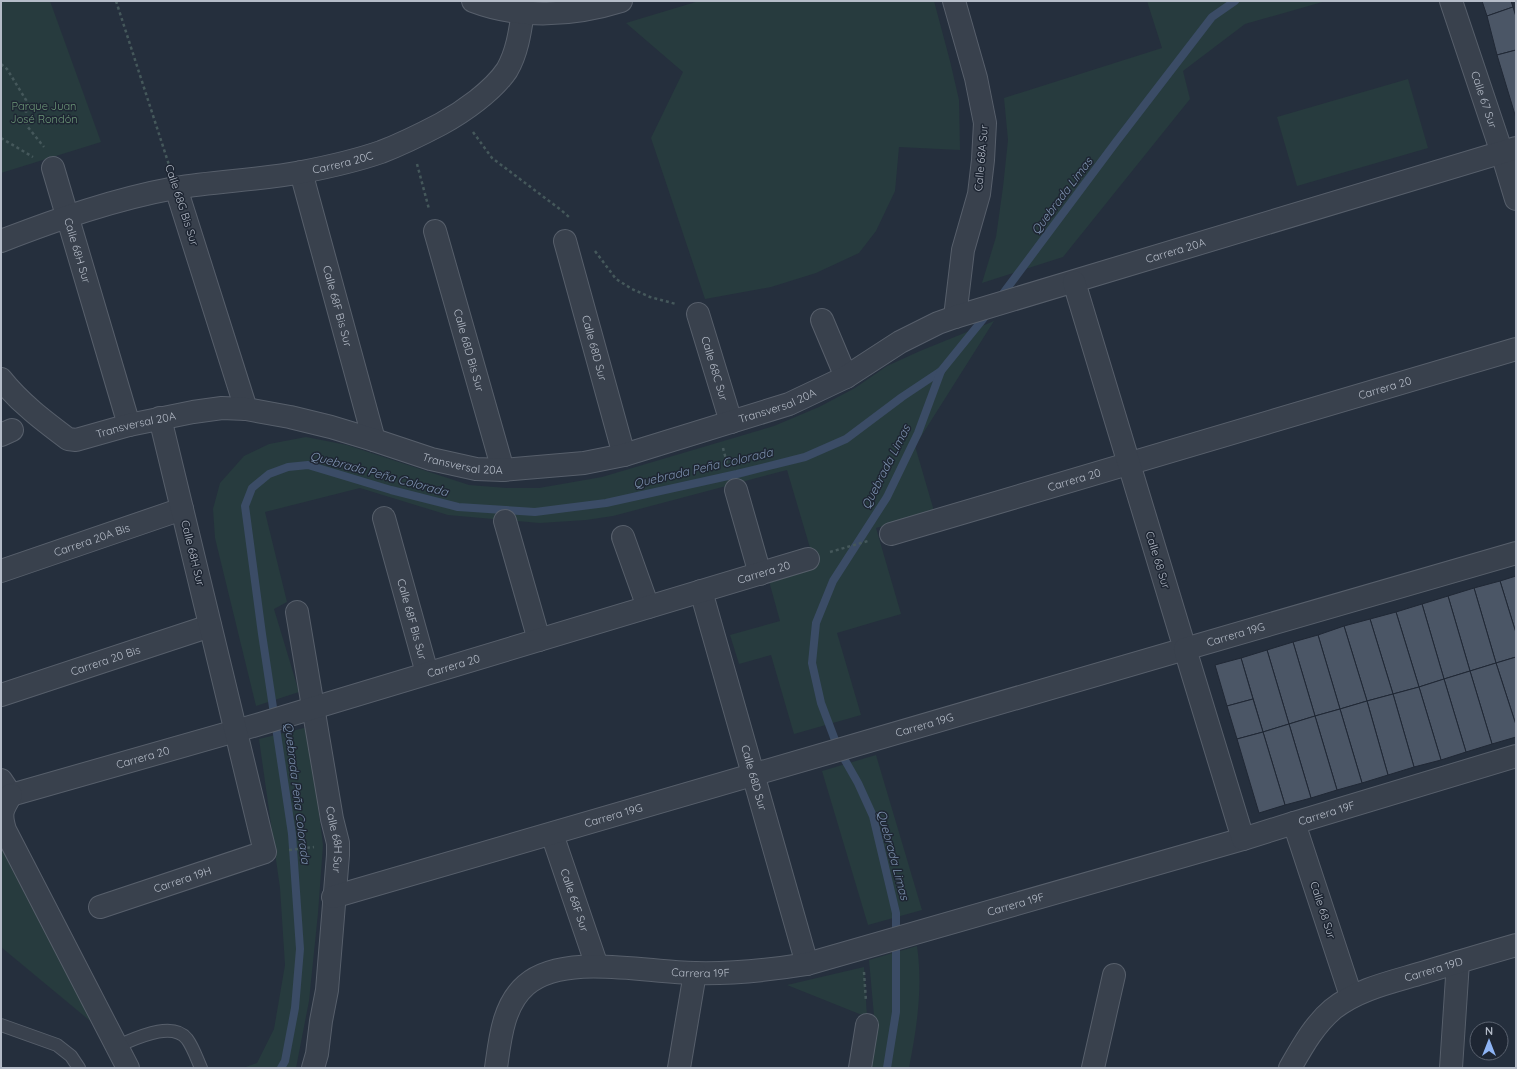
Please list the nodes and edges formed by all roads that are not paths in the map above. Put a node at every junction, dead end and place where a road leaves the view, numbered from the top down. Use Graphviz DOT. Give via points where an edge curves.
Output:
graph roads {
  1 [pos="473,1"];
  2 [pos="621,1"];
  3 [pos="954,1"];
  4 [pos="1451,1"];
  5 [pos="523,12"];
  6 [pos="1509,151"];
  7 [pos="53,168"];
  8 [pos="301,172"];
  9 [pos="176,188"];
  10 [pos="1516,199"];
  11 [pos="68,216"];
  12 [pos="435,231"];
  13 [pos="1,240"];
  14 [pos="565,241"];
  15 [pos="1074,282"];
  16 [pos="698,314"];
  17 [pos="955,318"];
  18 [pos="822,320"];
  19 [pos="1516,348"];
  20 [pos="846,378"];
  21 [pos="1,379"];
  22 [pos="246,409"];
  23 [pos="160,418"];
  24 [pos="731,422"];
  25 [pos="129,425"];
  26 [pos="374,440"];
  27 [pos="624,455"];
  28 [pos="1129,463"];
  29 [pos="503,470"];
  30 [pos="736,490"];
  31 [pos="182,509"];
  32 [pos="384,518"];
  33 [pos="505,520"];
  34 [pos="891,534"];
  35 [pos="624,537"];
  36 [pos="1516,553"];
  37 [pos="808,559"];
  38 [pos="1,571"];
  39 [pos="760,574"];
  40 [pos="701,591"];
  41 [pos="648,607"];
  42 [pos="297,612"];
  43 [pos="210,626"];
  44 [pos="539,640"];
  45 [pos="1185,650"];
  46 [pos="427,674"];
  47 [pos="1,695"];
  48 [pos="303,710"];
  49 [pos="235,730"];
  50 [pos="1516,756"];
  51 [pos="753,775"];
  52 [pos="6,788"];
  53 [pos="1294,823"];
  54 [pos="552,834"];
  55 [pos="1242,839"];
  56 [pos="265,852"];
  57 [pos="333,897"];
  58 [pos="100,906"];
  59 [pos="1516,945"];
  60 [pos="1458,962"];
  61 [pos="807,964"];
  62 [pos="597,966"];
  63 [pos="695,973"];
  64 [pos="1114,975"];
  65 [pos="1351,996"];
  66 [pos="1,1024"];
  67 [pos="867,1025"];
  68 [pos="117,1046"];
  69 [pos="79,1068"];
  70 [pos="128,1068"];
  71 [pos="201,1068"];
  72 [pos="313,1068"];
  73 [pos="496,1068"];
  74 [pos="679,1068"];
  75 [pos="860,1068"];
  76 [pos="1094,1068"];
  77 [pos="1290,1068"];
  78 [pos="1451,1068"];
  1 -- 5 [label="street" via="498,9"];
  2 -- 5 [label="street" via="562,12"];
  3 -- 17 [label="street, Calle 68A Sur" via="976,78 985,123 979,194 963,250"];
  4 -- 6 [label="street, Calle 67 Sur"];
  5 -- 8 [label="street, Carrera 20C" via="517,46 507,70 460,114 381,152"];
  6 -- 10 [label="street, Calle 67 Sur"];
  6 -- 15 [label="street, Carrera 20A"];
  7 -- 11 [label="street, Calle 68H Sur"];
  8 -- 9 [label="street, Carrera 20C"];
  8 -- 26 [label="street, Calle 68F Bis Sur"];
  9 -- 11 [label="street, Carrera 20C"];
  9 -- 22 [label="street, Calle 68G Bis Sur"];
  11 -- 13 [label="street, Carrera 20C"];
  11 -- 25 [label="street, Calle 68H Sur"];
  12 -- 29 [label="street, Calle 68D Bis Sur"];
  14 -- 27 [label="street, Calle 68D Sur"];
  15 -- 17 [label="street, Carrera 20A"];
  15 -- 28 [label="street, Calle 68 Sur"];
  16 -- 24 [label="street, Calle 68C Sur"];
  17 -- 20 [label="street, Carrera 20A" via="900,342"];
  18 -- 20 [label="street"];
  19 -- 28 [label="street, Carrera 20"];
  20 -- 24 [label="street, Transversal 20A" via="789,404"];
  21 -- 25 [label="street, Transversal 20A" via="11,392 40,418 68,439 76,440"];
  22 -- 23 [label="street, Transversal 20A" via="222,408"];
  22 -- 26 [label="street, Transversal 20A" via="290,417"];
  23 -- 25 [label="street, Transversal 20A"];
  23 -- 31 [label="street, Calle 68H Sur"];
  24 -- 27 [label="street, Transversal 20A"];
  26 -- 29 [label="street, Transversal 20A" via="431,459 476,469"];
  27 -- 29 [label="street, Transversal 20A" via="584,463"];
  28 -- 34 [label="street, Carrera 20"];
  28 -- 45 [label="street, Calle 68 Sur"];
  30 -- 39 [label="street"];
  31 -- 38 [label="street, Carrera 20A Bis"];
  31 -- 43 [label="street, Calle 68H Sur"];
  32 -- 46 [label="street, Calle 68F Bis Sur"];
  33 -- 44 [label="street"];
  35 -- 41 [label="street"];
  36 -- 45 [label="street, Carrera 19G"];
  37 -- 39 [label="street, Carrera 20"];
  39 -- 40 [label="street, Carrera 20"];
  40 -- 41 [label="street, Carrera 20"];
  40 -- 51 [label="street, Calle 68D Sur"];
  41 -- 44 [label="street, Carrera 20"];
  42 -- 48 [label="street, Calle 68H Sur"];
  43 -- 47 [label="street, Carrera 20 Bis"];
  43 -- 49 [label="street, Calle 68H Sur"];
  44 -- 46 [label="street, Carrera 20"];
  45 -- 51 [label="street, Carrera 19G"];
  45 -- 55 [label="street, Calle 68 Sur"];
  46 -- 48 [label="street, Carrera 20"];
  48 -- 49 [label="street, Carrera 20"];
  48 -- 57 [label="street, Calle 68H Sur" via="338,843"];
  49 -- 52 [label="street, Carrera 20"];
  49 -- 56 [label="street, Calle 68H Sur"];
  50 -- 53 [label="street, Carrera 19F"];
  51 -- 54 [label="street, Carrera 19G"];
  51 -- 61 [label="street, Calle 68D Sur"];
  52 -- 68 [label="street" via="1,815 5,830"];
  53 -- 55 [label="street, Carrera 19F"];
  53 -- 65 [label="street, Calle 68 Sur"];
  54 -- 57 [label="street, Carrera 19G"];
  54 -- 62 [label="street, Calle 68F Sur"];
  55 -- 61 [label="street, Carrera 19F"];
  56 -- 58 [label="street, Carrera 19H"];
  57 -- 72 [label="street, Calle 68H Sur" via="327,990"];
  59 -- 60 [label="street, Carrera 19D"];
  60 -- 65 [label="street, Carrera 19D"];
  60 -- 78 [label="street"];
  61 -- 63 [label="street, Carrera 19F" via="775,970"];
  62 -- 63 [label="street, Carrera 19F"];
  62 -- 73 [label="street, Carrera 19F" via="569,968 544,974 527,984 513,998 500,1041"];
  63 -- 74 [label="street"];
  64 -- 76 [label="street"];
  65 -- 77 [label="street, Carrera 19D" via="1319,1024"];
  66 -- 69 [label="lane" via="57,1045 71,1056"];
  67 -- 75 [label="street"];
  68 -- 70 [label="street"];
  68 -- 71 [label="lane" via="161,1030 176,1032 187,1039"];
}
